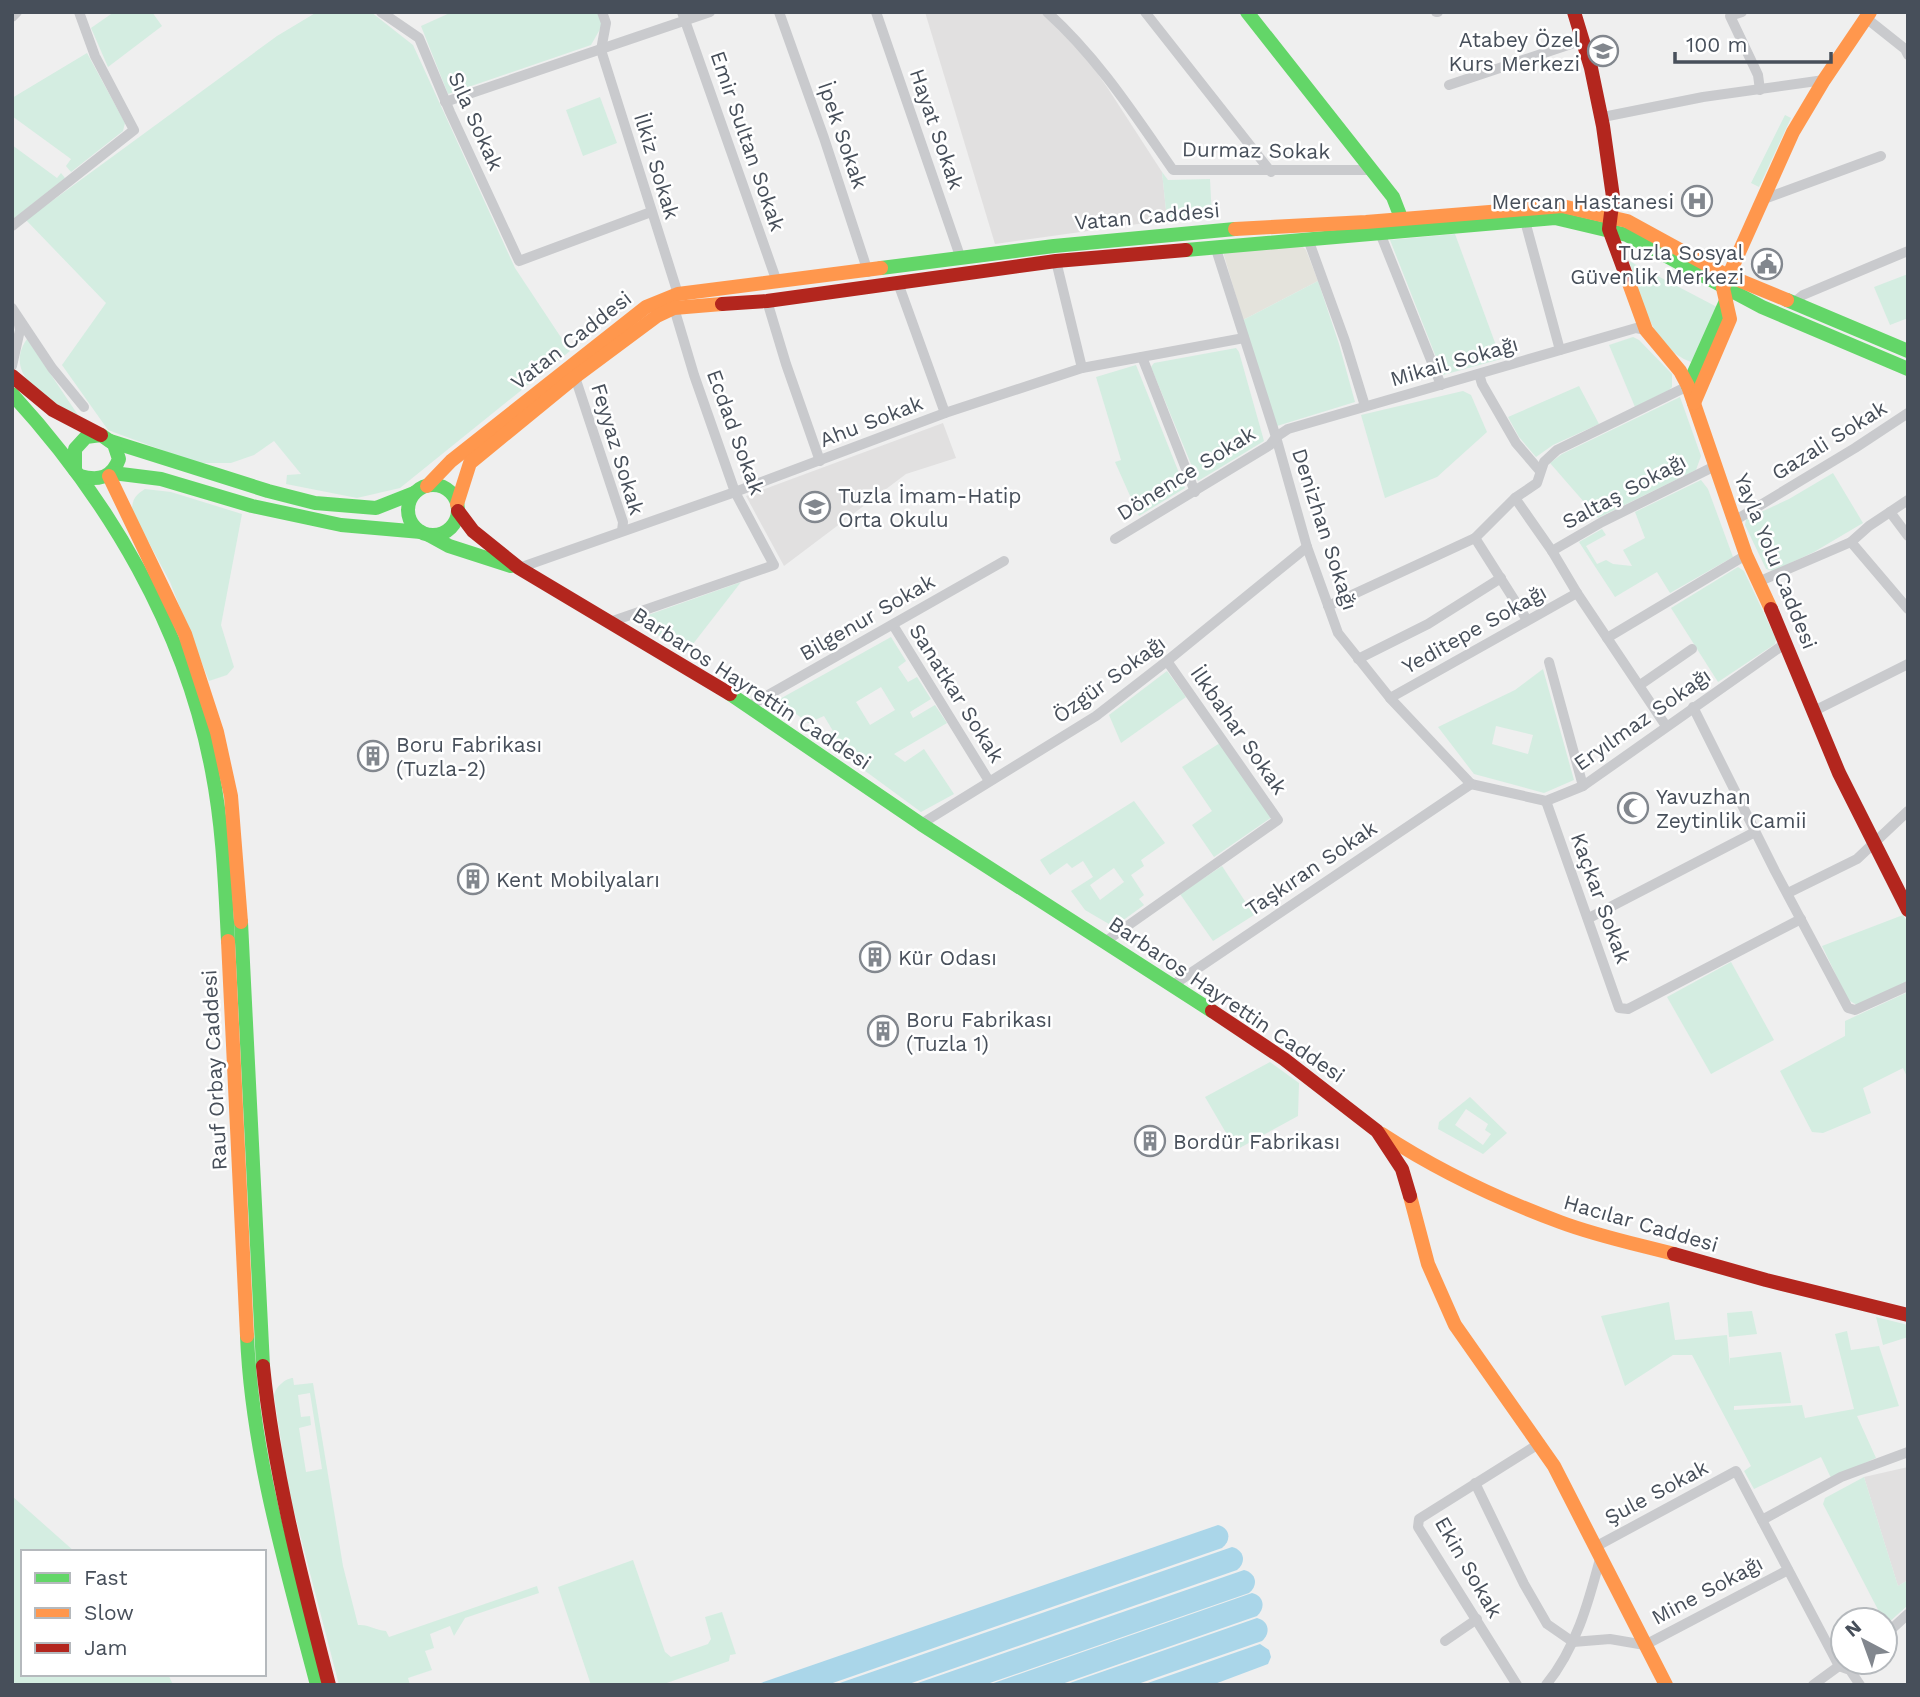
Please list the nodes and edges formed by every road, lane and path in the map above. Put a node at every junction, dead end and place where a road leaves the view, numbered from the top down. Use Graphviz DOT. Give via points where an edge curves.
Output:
graph roads {
  1 [pos="17,12"];
  2 [pos="79,12"];
  3 [pos="380,12"];
  4 [pos="602,12"];
  5 [pos="710,12"];
  6 [pos="779,12"];
  7 [pos="876,12"];
  8 [pos="1047,12"];
  9 [pos="1144,12"];
  10 [pos="1574,12"];
  11 [pos="1742,12"];
  12 [pos="1252,14"];
  13 [pos="1868,15"];
  14 [pos="683,16"];
  15 [pos="12,17"];
  16 [pos="1583,40"];
  17 [pos="601,50"];
  18 [pos="1908,55"];
  19 [pos="1824,80"];
  20 [pos="1449,85"];
  21 [pos="1760,90"];
  22 [pos="445,102"];
  23 [pos="1603,117"];
  24 [pos="1881,156"];
  25 [pos="1372,170"];
  26 [pos="1271,172"];
  27 [pos="1764,199"];
  28 [pos="651,212"];
  29 [pos="1525,221"];
  30 [pos="1611,222"];
  31 [pos="1404,225"];
  32 [pos="12,226"];
  33 [pos="1380,233"];
  34 [pos="1308,239"];
  35 [pos="1215,246"];
  36 [pos="1908,251"];
  37 [pos="961,259"];
  38 [pos="1056,261"];
  39 [pos="868,272"];
  40 [pos="777,282"];
  41 [pos="898,284"];
  42 [pos="1729,290"];
  43 [pos="767,300"];
  44 [pos="676,301"];
  45 [pos="1791,304"];
  46 [pos="15,312"];
  47 [pos="1646,330"];
  48 [pos="1244,338"];
  49 [pos="1560,350"];
  50 [pos="1908,351"];
  51 [pos="1142,357"];
  52 [pos="12,366"];
  53 [pos="1082,368"];
  54 [pos="1908,369"];
  55 [pos="1479,374"];
  56 [pos="12,376"];
  57 [pos="575,377"];
  58 [pos="1441,385"];
  59 [pos="1688,386"];
  60 [pos="12,394"];
  61 [pos="1694,403"];
  62 [pos="1365,406"];
  63 [pos="84,407"];
  64 [pos="946,413"];
  65 [pos="1908,413"];
  66 [pos="1276,437"];
  67 [pos="106,438"];
  68 [pos="820,461"];
  69 [pos="1715,466"];
  70 [pos="1540,471"];
  71 [pos="78,473"];
  72 [pos="111,474"];
  73 [pos="156,478"];
  74 [pos="421,489"];
  75 [pos="735,492"];
  76 [pos="1195,492"];
  77 [pos="1515,498"];
  78 [pos="1908,500"];
  79 [pos="123,506"];
  80 [pos="458,508"];
  81 [pos="1890,512"];
  82 [pos="1734,521"];
  83 [pos="622,531"];
  84 [pos="425,533"];
  85 [pos="1908,536"];
  86 [pos="1475,538"];
  87 [pos="1115,539"];
  88 [pos="1851,542"];
  89 [pos="1307,547"];
  90 [pos="1552,551"];
  91 [pos="1746,555"];
  92 [pos="1004,561"];
  93 [pos="519,568"];
  94 [pos="1501,578"];
  95 [pos="1758,582"];
  96 [pos="1577,593"];
  97 [pos="1328,606"];
  98 [pos="1908,609"];
  99 [pos="1527,620"];
  100 [pos="610,622"];
  101 [pos="893,625"];
  102 [pos="1607,638"];
  103 [pos="1786,643"];
  104 [pos="1692,649"];
  105 [pos="1358,659"];
  106 [pos="1167,662"];
  107 [pos="1549,662"];
  108 [pos="1908,664"];
  109 [pos="1640,685"];
  110 [pos="1390,698"];
  111 [pos="749,706"];
  112 [pos="1693,707"];
  113 [pos="1814,711"];
  114 [pos="1666,726"];
  115 [pos="989,781"];
  116 [pos="1471,784"];
  117 [pos="1583,786"];
  118 [pos="1546,801"];
  119 [pos="1908,811"];
  120 [pos="921,824"];
  121 [pos="1755,832"];
  122 [pos="1875,842"];
  123 [pos="1787,893"];
  124 [pos="1908,910"];
  125 [pos="1588,918"];
  126 [pos="1801,919"];
  127 [pos="1106,941"];
  128 [pos="1173,985"];
  129 [pos="1908,986"];
  130 [pos="1377,1131"];
  131 [pos="1908,1315"];
  132 [pos="1540,1443"];
  133 [pos="1908,1452"];
  134 [pos="1475,1483"];
  135 [pos="1762,1520"];
  136 [pos="1598,1553"];
  137 [pos="1787,1570"];
  138 [pos="1477,1619"];
  139 [pos="1445,1641"];
  140 [pos="1573,1642"];
  141 [pos="1644,1645"];
  142 [pos="1829,1648"];
  143 [pos="1829,1673"];
  144 [pos="317,1685"];
  145 [pos="329,1685"];
  146 [pos="1517,1685"];
  147 [pos="1546,1685"];
  148 [pos="1666,1685"];
  149 [pos="1813,1685"];
  1 -- 15 [label="street"];
  2 -- 32 [label="street" via="95,57 134,130"];
  3 -- 22 [label="street, Sıla Sokak" via="419,38"];
  4 -- 17 [label="street" via="606,23"];
  5 -- 14 [label="street"];
  6 -- 39 [label="street, İpek Sokak"];
  7 -- 37 [label="street, Hayat Sokak"];
  8 -- 26 [label="street, Durmaz Sokak" via="1114,84 1173,170"];
  9 -- 26 [label="street"];
  10 -- 16 [label="main road, Yayla Yolu Caddesi"];
  11 -- 21 [label="street" via="1730,16 1758,75"];
  12 -- 25 [label="main road"];
  13 -- 18 [label="street"];
  13 -- 19 [label="main road"];
  14 -- 17 [label="street"];
  14 -- 40 [label="street, Emir Sultan Sokak"];
  16 -- 20 [label="street"];
  16 -- 23 [label="main road, Yayla Yolu Caddesi"];
  17 -- 22 [label="street"];
  17 -- 28 [label="street, İlkiz Sokak"];
  19 -- 21 [label="street"];
  19 -- 27 [label="main road" via="1793,132"];
  21 -- 23 [label="street"];
  22 -- 28 [label="street, Sıla Sokak" via="519,261"];
  23 -- 30 [label="main road, Yayla Yolu Caddesi" via="1612,188"];
  24 -- 27 [label="street"];
  25 -- 26 [label="street, Durmaz Sokak"];
  25 -- 31 [label="main road" via="1393,197"];
  27 -- 42 [label="main road"];
  28 -- 44 [label="street, İlkiz Sokak"];
  29 -- 30 [label="main road, Vatan Caddesi"];
  29 -- 31 [label="main road, Vatan Caddesi"];
  29 -- 49 [label="street"];
  30 -- 31 [label="main road, Vatan Caddesi" via="1562,206"];
  30 -- 42 [label="main road, Vatan Caddesi"];
  30 -- 47 [label="main road, Yayla Yolu Caddesi"];
  31 -- 33 [label="main road, Vatan Caddesi"];
  31 -- 37 [label="main road, Vatan Caddesi" via="1163,235"];
  33 -- 34 [label="main road, Vatan Caddesi"];
  33 -- 58 [label="street"];
  34 -- 35 [label="main road, Vatan Caddesi"];
  34 -- 62 [label="street"];
  35 -- 38 [label="main road, Vatan Caddesi"];
  35 -- 48 [label="street, Denizhan Sokağı"];
  36 -- 45 [label="street" via="1802,295"];
  37 -- 39 [label="main road, Vatan Caddesi"];
  38 -- 41 [label="main road, Vatan Caddesi"];
  38 -- 53 [label="street"];
  39 -- 40 [label="main road, Vatan Caddesi"];
  40 -- 44 [label="main road, Vatan Caddesi"];
  41 -- 43 [label="main road, Vatan Caddesi"];
  41 -- 64 [label="street"];
  42 -- 45 [label="main road, Vatan Caddesi"];
  42 -- 54 [label="main road, Vatan Caddesi"];
  42 -- 59 [label="main road"];
  42 -- 61 [label="main road" via="1730,319"];
  43 -- 44 [label="main road, Vatan Caddesi"];
  43 -- 68 [label="street"];
  44 -- 57 [label="main road, Vatan Caddesi"];
  44 -- 74 [label="main road, Vatan Caddesi" via="646,307"];
  44 -- 75 [label="street, Ecdad Sokak" via="694,374"];
  45 -- 50 [label="main road, Vatan Caddesi"];
  46 -- 52 [label="street" via="20,330"];
  46 -- 63 [label="street"];
  47 -- 49 [label="street, Mikail Sokağı" via="1636,328"];
  47 -- 59 [label="main road, Yayla Yolu Caddesi"];
  48 -- 51 [label="street, Ahu Sokak"];
  48 -- 66 [label="street, Denizhan Sokağı"];
  49 -- 55 [label="street, Mikail Sokağı"];
  51 -- 53 [label="street, Ahu Sokak"];
  51 -- 76 [label="street"];
  53 -- 64 [label="street, Ahu Sokak"];
  55 -- 58 [label="street, Mikail Sokağı"];
  55 -- 70 [label="street" via="1516,443"];
  56 -- 67 [label="main road" via="52,410"];
  57 -- 80 [label="main road, Vatan Caddesi" via="470,463"];
  57 -- 83 [label="street, Feyyaz Sokak" via="623,522"];
  58 -- 62 [label="street, Mikail Sokağı"];
  59 -- 61 [label="main road, Yayla Yolu Caddesi"];
  59 -- 70 [label="street" via="1557,450"];
  60 -- 71 [label="main road, Rauf Orbay Caddesi"];
  61 -- 69 [label="main road, Yayla Yolu Caddesi"];
  62 -- 66 [label="street, Mikail Sokağı" via="1288,429"];
  64 -- 68 [label="street, Ahu Sokak"];
  65 -- 82 [label="street, Gazali Sokak"];
  66 -- 76 [label="street, Dönence Sokak"];
  66 -- 89 [label="street, Denizhan Sokağı"];
  67 -- 71 [label="main road" via="80,442 74,455"];
  67 -- 72 [label="main road, Rauf Orbay Caddesi" via="118,451"];
  67 -- 74 [label="main road" via="315,503 376,508"];
  68 -- 75 [label="street, Ahu Sokak"];
  69 -- 82 [label="main road, Yayla Yolu Caddesi"];
  69 -- 90 [label="street, Saltaş Sokağı"];
  70 -- 77 [label="street" via="1537,483"];
  71 -- 72 [label="main road" via="94,480"];
  71 -- 144 [label="main road, Rauf Orbay Caddesi" via="124,541 160,610 197,712 213,776 225,886 249,1383 278,1533"];
  72 -- 73 [label="main road"];
  72 -- 79 [label="main road, Rauf Orbay Caddesi"];
  73 -- 79 [label="main road" via="133,485"];
  73 -- 84 [label="main road" via="341,525"];
  74 -- 80 [label="main road" via="442,487"];
  74 -- 84 [label="main road" via="410,500 408,514"];
  75 -- 83 [label="street, Ahu Sokak"];
  75 -- 100 [label="street, Ecdad Sokak" via="774,565"];
  76 -- 87 [label="street, Dönence Sokak"];
  77 -- 86 [label="street"];
  77 -- 90 [label="street"];
  78 -- 81 [label="street"];
  79 -- 145 [label="main road, Rauf Orbay Caddesi" via="185,634 217,732 231,796 265,1388 282,1493"];
  80 -- 84 [label="main road" via="445,532"];
  80 -- 93 [label="main road" via="473,531"];
  81 -- 85 [label="street"];
  81 -- 88 [label="street"];
  82 -- 91 [label="main road, Yayla Yolu Caddesi"];
  83 -- 93 [label="street, Ahu Sokak"];
  84 -- 93 [label="main road" via="449,547"];
  86 -- 94 [label="street"];
  86 -- 97 [label="street"];
  88 -- 95 [label="street"];
  88 -- 98 [label="street"];
  89 -- 97 [label="street, Denizhan Sokağı"];
  89 -- 106 [label="street, Özgür Sokağı"];
  90 -- 96 [label="street"];
  91 -- 95 [label="main road, Yayla Yolu Caddesi"];
  91 -- 102 [label="street"];
  92 -- 101 [label="street, Bilgenur Sokak"];
  93 -- 100 [label="main road, Barbaros Hayrettin Caddesi"];
  94 -- 99 [label="street"];
  94 -- 105 [label="street" via="1428,624"];
  95 -- 103 [label="main road, Yayla Yolu Caddesi"];
  96 -- 99 [label="street, Yeditepe Sokağı"];
  96 -- 102 [label="street"];
  97 -- 105 [label="street, Denizhan Sokağı" via="1338,633"];
  99 -- 110 [label="street, Yeditepe Sokağı"];
  100 -- 111 [label="main road, Barbaros Hayrettin Caddesi"];
  101 -- 111 [label="street, Bilgenur Sokak"];
  101 -- 115 [label="street, Sanatkar Sokak"];
  102 -- 109 [label="street"];
  103 -- 112 [label="street, Eryılmaz Sokağı"];
  103 -- 113 [label="main road, Yayla Yolu Caddesi"];
  104 -- 109 [label="street"];
  105 -- 110 [label="street, Denizhan Sokağı"];
  106 -- 115 [label="street, Özgür Sokağı" via="1096,716"];
  106 -- 127 [label="street, İlkbahar Sokak" via="1278,820"];
  107 -- 117 [label="street"];
  108 -- 113 [label="street"];
  109 -- 114 [label="street"];
  110 -- 116 [label="street, Denizhan Sokağı"];
  111 -- 120 [label="main road, Barbaros Hayrettin Caddesi"];
  112 -- 114 [label="street, Eryılmaz Sokağı"];
  112 -- 121 [label="street"];
  113 -- 122 [label="main road, Yayla Yolu Caddesi" via="1866,831"];
  114 -- 117 [label="street, Eryılmaz Sokağı"];
  115 -- 120 [label="street, Özgür Sokağı"];
  116 -- 118 [label="street"];
  116 -- 128 [label="street, Taşkıran Sokak"];
  117 -- 118 [label="street, Eryılmaz Sokağı"];
  118 -- 125 [label="street, Kaçkar Sokak"];
  119 -- 122 [label="street"];
  120 -- 127 [label="main road, Barbaros Hayrettin Caddesi"];
  121 -- 123 [label="street"];
  121 -- 125 [label="street"];
  122 -- 123 [label="street" via="1857,859"];
  122 -- 124 [label="main road, Yayla Yolu Caddesi"];
  123 -- 126 [label="street"];
  125 -- 126 [label="street, Kaçkar Sokak" via="1619,1008 1628,1009"];
  126 -- 129 [label="street" via="1848,1008 1855,1010"];
  127 -- 128 [label="main road, Barbaros Hayrettin Caddesi"];
  128 -- 130 [label="main road, Barbaros Hayrettin Caddesi" via="1284,1059"];
  130 -- 131 [label="main road, Hacılar Caddesi" via="1478,1188 1562,1223"];
  130 -- 132 [label="main road, Barbaros Hayrettin Caddesi" via="1402,1169 1428,1264 1455,1325"];
  132 -- 134 [label="street, Ekin Sokak"];
  132 -- 136 [label="main road, Barbaros Hayrettin Caddesi"];
  133 -- 135 [label="street" via="1841,1477"];
  134 -- 138 [label="street, Ekin Sokak" via="1419,1519 1419,1527"];
  134 -- 140 [label="street" via="1547,1624"];
  135 -- 136 [label="street, Şule Sokak" via="1736,1471"];
  135 -- 137 [label="street"];
  136 -- 140 [label="street" via="1585,1615"];
  136 -- 141 [label="main road, Barbaros Hayrettin Caddesi"];
  137 -- 141 [label="street, Mine Sokağı"];
  137 -- 142 [label="street"];
  138 -- 139 [label="street"];
  138 -- 146 [label="street, Ekin Sokak"];
  140 -- 141 [label="street" via="1610,1639"];
  140 -- 147 [label="street"];
  141 -- 148 [label="main road, Barbaros Hayrettin Caddesi"];
  143 -- 149 [label="street"];
}
